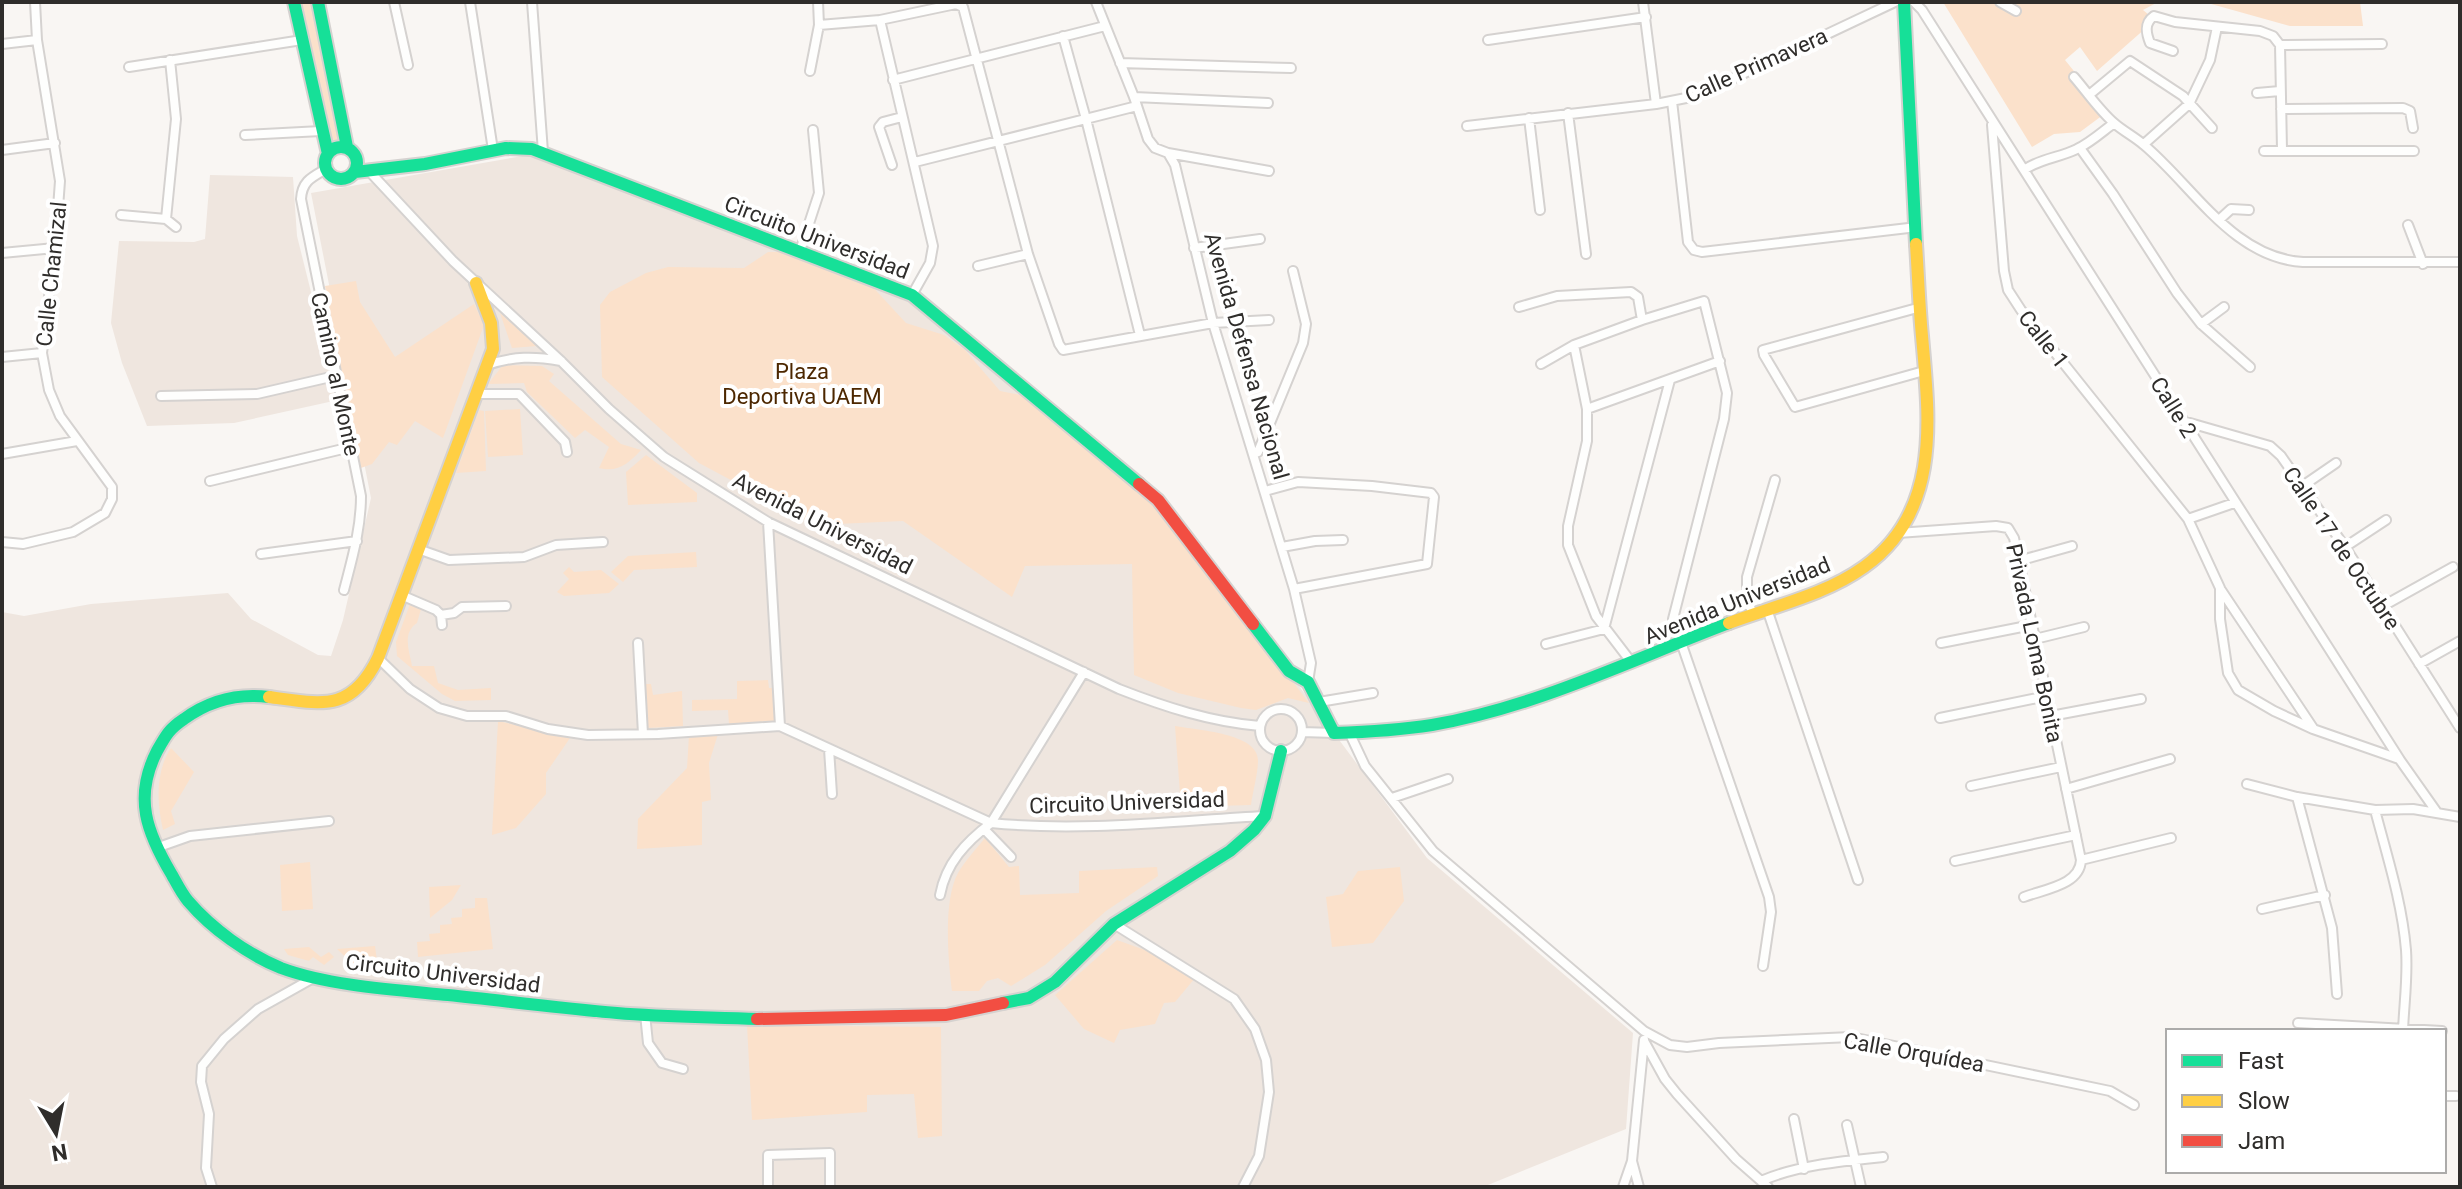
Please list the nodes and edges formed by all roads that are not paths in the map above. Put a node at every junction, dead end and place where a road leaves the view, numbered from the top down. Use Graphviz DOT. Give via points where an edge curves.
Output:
graph roads {
  1 [pos="35,2"];
  2 [pos="294,2"];
  3 [pos="318,2"];
  4 [pos="394,2"];
  5 [pos="470,2"];
  6 [pos="532,2"];
  7 [pos="818,2"];
  8 [pos="1096,2"];
  9 [pos="1643,2"];
  10 [pos="1895,2"];
  11 [pos="1904,2"];
  12 [pos="1914,2"];
  13 [pos="2000,2"];
  14 [pos="2016,11"];
  15 [pos="1646,17"];
  16 [pos="880,20"];
  17 [pos="819,25"];
  18 [pos="1105,26"];
  19 [pos="2217,27"];
  20 [pos="1063,36"];
  21 [pos="37,40"];
  22 [pos="302,40"];
  23 [pos="1488,40"];
  24 [pos="2,44"];
  25 [pos="2382,44"];
  26 [pos="2280,45"];
  27 [pos="2173,51"];
  28 [pos="977,59"];
  29 [pos="170,60"];
  30 [pos="1120,63"];
  31 [pos="408,65"];
  32 [pos="129,67"];
  33 [pos="1291,68"];
  34 [pos="810,71"];
  35 [pos="2074,77"];
  36 [pos="893,80"];
  37 [pos="2280,91"];
  38 [pos="2257,93"];
  39 [pos="2089,95"];
  40 [pos="1672,101"];
  41 [pos="1136,102"];
  42 [pos="1268,103"];
  43 [pos="1656,104"];
  44 [pos="2189,104"];
  45 [pos="2281,109"];
  46 [pos="1568,113"];
  47 [pos="902,117"];
  48 [pos="1529,118"];
  49 [pos="1086,119"];
  50 [pos="1992,121"];
  51 [pos="2114,123"];
  52 [pos="1467,126"];
  53 [pos="2212,128"];
  54 [pos="2413,128"];
  55 [pos="813,130"];
  56 [pos="321,131"];
  57 [pos="245,135"];
  58 [pos="999,141"];
  59 [pos="55,143"];
  60 [pos="2144,144"];
  61 [pos="347,147"];
  62 [pos="2080,148"];
  63 [pos="2,150"];
  64 [pos="493,150"];
  65 [pos="2282,150"];
  66 [pos="2264,151"];
  67 [pos="2414,151"];
  68 [pos="543,152"];
  69 [pos="1168,153"];
  70 [pos="328,154"];
  71 [pos="915,162"];
  72 [pos="892,165"];
  73 [pos="326,169"];
  74 [pos="2024,170"];
  75 [pos="369,171"];
  76 [pos="1269,171"];
  77 [pos="355,172"];
  78 [pos="1540,210"];
  79 [pos="2249,210"];
  80 [pos="121,215"];
  81 [pos="166,219"];
  82 [pos="2219,220"];
  83 [pos="2408,225"];
  84 [pos="176,227"];
  85 [pos="1917,227"];
  86 [pos="1260,239"];
  87 [pos="55,248"];
  88 [pos="1194,248"];
  89 [pos="800,251"];
  90 [pos="2,253"];
  91 [pos="1028,254"];
  92 [pos="1586,254"];
  93 [pos="2460,262"];
  94 [pos="2423,264"];
  95 [pos="978,266"];
  96 [pos="1293,271"];
  97 [pos="476,283"];
  98 [pos="912,295"];
  99 [pos="1519,307"];
  100 [pos="1921,307"];
  101 [pos="2224,307"];
  102 [pos="1269,320"];
  103 [pos="1642,320"];
  104 [pos="1213,323"];
  105 [pos="2201,324"];
  106 [pos="1140,335"];
  107 [pos="1574,345"];
  108 [pos="42,353"];
  109 [pos="2,357"];
  110 [pos="1720,361"];
  111 [pos="562,362"];
  112 [pos="1541,364"];
  113 [pos="487,365"];
  114 [pos="2250,367"];
  115 [pos="1924,371"];
  116 [pos="335,376"];
  117 [pos="1670,380"];
  118 [pos="477,394"];
  119 [pos="161,396"];
  120 [pos="1587,409"];
  121 [pos="2183,421"];
  122 [pos="77,441"];
  123 [pos="351,447"];
  124 [pos="567,452"];
  125 [pos="1258,452"];
  126 [pos="2,454"];
  127 [pos="2336,463"];
  128 [pos="1775,480"];
  129 [pos="210,481"];
  130 [pos="2304,485"];
  131 [pos="1265,491"];
  132 [pos="2234,503"];
  133 [pos="2188,519"];
  134 [pos="2386,520"];
  135 [pos="768,522"];
  136 [pos="1897,533"];
  137 [pos="1343,540"];
  138 [pos="357,541"];
  139 [pos="2,542"];
  140 [pos="603,542"];
  141 [pos="2072,546"];
  142 [pos="1282,547"];
  143 [pos="2345,547"];
  144 [pos="418,549"];
  145 [pos="261,554"];
  146 [pos="2018,561"];
  147 [pos="2453,567"];
  148 [pos="2220,588"];
  149 [pos="1294,589"];
  150 [pos="344,590"];
  151 [pos="401,595"];
  152 [pos="506,606"];
  153 [pos="2383,606"];
  154 [pos="1767,609"];
  155 [pos="441,615"];
  156 [pos="1753,615"];
  157 [pos="442,625"];
  158 [pos="2032,625"];
  159 [pos="2084,627"];
  160 [pos="1604,629"];
  161 [pos="2035,639"];
  162 [pos="1682,641"];
  163 [pos="2460,641"];
  164 [pos="638,643"];
  165 [pos="1941,643"];
  166 [pos="1546,644"];
  167 [pos="378,658"];
  168 [pos="1632,663"];
  169 [pos="2419,664"];
  170 [pos="1084,672"];
  171 [pos="1308,682"];
  172 [pos="1373,693"];
  173 [pos="2047,696"];
  174 [pos="2141,699"];
  175 [pos="1319,702"];
  176 [pos="2051,716"];
  177 [pos="1940,718"];
  178 [pos="2459,724"];
  179 [pos="780,726"];
  180 [pos="1260,726"];
  181 [pos="2313,729"];
  182 [pos="1302,732"];
  183 [pos="1349,732"];
  184 [pos="1334,733"];
  185 [pos="643,734"];
  186 [pos="829,749"];
  187 [pos="1281,751"];
  188 [pos="2170,759"];
  189 [pos="2400,760"];
  190 [pos="2061,767"];
  191 [pos="1448,779"];
  192 [pos="2247,784"];
  193 [pos="1971,786"];
  194 [pos="2066,789"];
  195 [pos="832,794"];
  196 [pos="2297,797"];
  197 [pos="1392,798"];
  198 [pos="2375,810"];
  199 [pos="2436,811"];
  200 [pos="1265,816"];
  201 [pos="2460,817"];
  202 [pos="329,821"];
  203 [pos="987,826"];
  204 [pos="2076,835"];
  205 [pos="2171,838"];
  206 [pos="156,848"];
  207 [pos="1011,857"];
  208 [pos="1955,861"];
  209 [pos="2081,865"];
  210 [pos="1858,880"];
  211 [pos="940,895"];
  212 [pos="2325,895"];
  213 [pos="2024,897"];
  214 [pos="2262,909"];
  215 [pos="1114,924"];
  216 [pos="1763,966"];
  217 [pos="316,977"];
  218 [pos="2337,994"];
  219 [pos="645,1014"];
  220 [pos="2298,1023"];
  221 [pos="2386,1029"];
  222 [pos="2403,1029"];
  223 [pos="1644,1036"];
  224 [pos="683,1069"];
  225 [pos="2446,1096"];
  226 [pos="2456,1096"];
  227 [pos="2134,1105"];
  228 [pos="1794,1119"];
  229 [pos="1847,1125"];
  230 [pos="1883,1157"];
  231 [pos="1855,1160"];
  232 [pos="1632,1161"];
  233 [pos="1804,1169"];
  234 [pos="1765,1184"];
  235 [pos="212,1187"];
  236 [pos="768,1187"];
  237 [pos="830,1187"];
  238 [pos="1243,1187"];
  239 [pos="1623,1187"];
  240 [pos="1639,1187"];
  241 [pos="1861,1187"];
  1 -- 21 [label="street, Calle Chamizal"];
  2 -- 22 [label="street"];
  3 -- 61 [label="street"];
  4 -- 31 [label="street"];
  5 -- 64 [label="street"];
  6 -- 68 [label="street"];
  7 -- 17 [label="street"];
  8 -- 18 [label="street, Avenida Defensa Nacional"];
  9 -- 15 [label="street"];
  10 -- 40 [label="street, Calle Primavera" via="1696,96"];
  11 -- 85 [label="street, Avenida Universidad"];
  12 -- 50 [label="street, Calle 2"];
  13 -- 14 [label="street"];
  15 -- 23 [label="street"];
  15 -- 43 [label="street"];
  16 -- 17 [label="street"];
  16 -- 28 [label="street" via="961,5"];
  16 -- 36 [label="street"];
  17 -- 34 [label="street"];
  18 -- 20 [label="street"];
  18 -- 30 [label="street, Avenida Defensa Nacional"];
  19 -- 26 [label="street" via="2260,31"];
  19 -- 27 [label="street" via="2154,16 2146,31 2150,43"];
  19 -- 44 [label="street" via="2210,60"];
  20 -- 28 [label="street"];
  20 -- 49 [label="street"];
  21 -- 24 [label="street"];
  21 -- 59 [label="street, Calle Chamizal"];
  22 -- 29 [label="street"];
  22 -- 56 [label="street"];
  25 -- 26 [label="street"];
  26 -- 37 [label="street"];
  28 -- 36 [label="street"];
  28 -- 58 [label="street"];
  29 -- 32 [label="street"];
  29 -- 81 [label="street" via="176,119"];
  30 -- 33 [label="street"];
  30 -- 41 [label="street, Avenida Defensa Nacional"];
  35 -- 39 [label="street"];
  36 -- 47 [label="street"];
  37 -- 38 [label="street"];
  37 -- 45 [label="street"];
  39 -- 44 [label="street" via="2130,61"];
  39 -- 51 [label="street"];
  40 -- 43 [label="street, Calle Primavera"];
  40 -- 85 [label="street" via="1688,242 1694,250"];
  41 -- 42 [label="street"];
  41 -- 49 [label="street"];
  41 -- 69 [label="street, Avenida Defensa Nacional" via="1151,145"];
  43 -- 46 [label="street, Calle Primavera"];
  44 -- 53 [label="street"];
  44 -- 60 [label="street"];
  45 -- 54 [label="street" via="2403,108 2410,111"];
  45 -- 65 [label="street"];
  46 -- 48 [label="street, Calle Primavera"];
  46 -- 92 [label="street"];
  47 -- 71 [label="street"];
  47 -- 72 [label="street" via="879,127"];
  48 -- 52 [label="street, Calle Primavera"];
  48 -- 78 [label="street"];
  49 -- 58 [label="street"];
  49 -- 106 [label="street"];
  50 -- 74 [label="street, Calle 2"];
  50 -- 133 [label="street, Calle 1" via="2004,271 2011,296"];
  51 -- 60 [label="street"];
  51 -- 62 [label="street"];
  55 -- 89 [label="street" via="819,193"];
  56 -- 57 [label="street"];
  56 -- 70 [label="street"];
  58 -- 71 [label="street"];
  58 -- 91 [label="street"];
  59 -- 63 [label="street"];
  59 -- 87 [label="street, Calle Chamizal" via="60,181"];
  60 -- 82 [label="street"];
  61 -- 70 [label="street"];
  61 -- 77 [label="street" via="357,158"];
  62 -- 74 [label="street"];
  62 -- 105 [label="street"];
  64 -- 68 [label="street, Circuito Universidad" via="520,147"];
  64 -- 75 [label="street, Circuito Universidad"];
  65 -- 66 [label="street"];
  65 -- 67 [label="street"];
  68 -- 89 [label="street, Circuito Universidad"];
  69 -- 76 [label="street"];
  69 -- 88 [label="street, Avenida Defensa Nacional"];
  70 -- 73 [label="street"];
  71 -- 98 [label="street" via="933,255"];
  73 -- 77 [label="street" via="337,179"];
  73 -- 116 [label="street, Camino al Monte" via="307,180 301,199"];
  74 -- 121 [label="street, Calle 2"];
  75 -- 77 [label="street, Circuito Universidad"];
  75 -- 97 [label="street, Avenida Universidad"];
  79 -- 82 [label="street" via="2231,209"];
  80 -- 81 [label="street"];
  81 -- 84 [label="street"];
  82 -- 94 [label="street" via="2271,257"];
  83 -- 94 [label="street"];
  85 -- 100 [label="street, Avenida Universidad"];
  86 -- 88 [label="street"];
  87 -- 90 [label="street"];
  87 -- 108 [label="street, Calle Chamizal"];
  88 -- 104 [label="street, Avenida Defensa Nacional"];
  89 -- 98 [label="street, Circuito Universidad"];
  91 -- 95 [label="street"];
  91 -- 106 [label="street" via="1063,350"];
  93 -- 94 [label="street"];
  96 -- 125 [label="street" via="1306,324 1303,343"];
  97 -- 111 [label="street, Avenida Universidad"];
  97 -- 113 [label="street, Circuito Universidad" via="495,334"];
  98 -- 171 [label="street, Circuito Universidad" via="1158,500 1289,671"];
  99 -- 103 [label="street" via="1557,296 1631,292 1638,297"];
  100 -- 115 [label="street, Avenida Universidad"];
  100 -- 115 [label="street" via="1763,350 1795,407"];
  101 -- 105 [label="street"];
  102 -- 104 [label="street"];
  103 -- 107 [label="street"];
  103 -- 110 [label="street" via="1704,301"];
  104 -- 106 [label="street"];
  104 -- 131 [label="street, Avenida Defensa Nacional"];
  105 -- 114 [label="street"];
  107 -- 112 [label="street"];
  107 -- 120 [label="street"];
  108 -- 109 [label="street"];
  108 -- 122 [label="street, Calle Chamizal" via="49,390"];
  110 -- 117 [label="street"];
  110 -- 162 [label="street" via="1727,393 1724,419 1673,619"];
  111 -- 113 [label="street" via="536,356"];
  111 -- 135 [label="street, Avenida Universidad" via="664,457"];
  113 -- 118 [label="street, Circuito Universidad"];
  115 -- 136 [label="street, Avenida Universidad" via="1925,466"];
  116 -- 119 [label="street" via="257,394"];
  116 -- 123 [label="street, Camino al Monte"];
  117 -- 120 [label="street"];
  117 -- 160 [label="street"];
  118 -- 124 [label="street" via="519,394 565,442"];
  118 -- 144 [label="street, Circuito Universidad"];
  120 -- 160 [label="street" via="1584,462 1568,545"];
  121 -- 130 [label="street, Calle 17 de Octubre" via="2270,446"];
  121 -- 132 [label="street, Calle 2"];
  122 -- 126 [label="street"];
  122 -- 139 [label="street, Calle Chamizal" via="112,487 105,513 73,532 23,544"];
  123 -- 129 [label="street"];
  123 -- 138 [label="street, Camino al Monte" via="361,496"];
  127 -- 130 [label="street"];
  128 -- 156 [label="street" via="1747,577"];
  130 -- 143 [label="street, Calle 17 de Octubre"];
  131 -- 142 [label="street, Avenida Defensa Nacional"];
  131 -- 149 [label="street" via="1298,482 1372,486 1434,497 1427,564"];
  132 -- 133 [label="street"];
  132 -- 189 [label="street, Calle 2"];
  133 -- 148 [label="street, Calle 1"];
  134 -- 143 [label="street"];
  135 -- 170 [label="street, Avenida Universidad"];
  135 -- 179 [label="street"];
  136 -- 146 [label="street, Privada Loma Bonita" via="2008,528"];
  136 -- 154 [label="street, Avenida Universidad" via="1878,557 1845,579"];
  137 -- 142 [label="street"];
  138 -- 145 [label="street"];
  138 -- 150 [label="street, Camino al Monte"];
  140 -- 144 [label="street" via="556,545 524,557 449,560"];
  141 -- 146 [label="street"];
  142 -- 149 [label="street, Avenida Defensa Nacional"];
  143 -- 153 [label="street, Calle 17 de Octubre"];
  144 -- 151 [label="street, Circuito Universidad"];
  146 -- 158 [label="street, Privada Loma Bonita"];
  147 -- 153 [label="street"];
  148 -- 181 [label="street, Calle 1"];
  148 -- 181 [label="street, Calle 1" via="2220,619 2233,685 2244,696"];
  149 -- 171 [label="street, Avenida Defensa Nacional" via="1311,663"];
  151 -- 155 [label="street"];
  151 -- 167 [label="street, Circuito Universidad"];
  152 -- 155 [label="street" via="462,607"];
  153 -- 169 [label="street, Calle 17 de Octubre"];
  154 -- 156 [label="street, Avenida Universidad"];
  154 -- 210 [label="street"];
  155 -- 157 [label="street"];
  156 -- 162 [label="street, Avenida Universidad"];
  158 -- 161 [label="street, Privada Loma Bonita"];
  158 -- 165 [label="street"];
  159 -- 161 [label="street"];
  160 -- 166 [label="street"];
  160 -- 168 [label="street"];
  161 -- 173 [label="street, Privada Loma Bonita"];
  162 -- 168 [label="street, Avenida Universidad"];
  162 -- 216 [label="street" via="1769,897"];
  163 -- 169 [label="street"];
  164 -- 185 [label="street"];
  167 -- 185 [label="street, Circuito Universidad" via="410,689 453,714 506,716 588,735"];
  167 -- 206 [label="street, Circuito Universidad" via="350,696 330,702 249,695 219,699 168,730 144,785"];
  168 -- 183 [label="street, Avenida Universidad" via="1461,718"];
  169 -- 178 [label="street, Calle 17 de Octubre"];
  170 -- 180 [label="street, Avenida Universidad" via="1171,709"];
  170 -- 203 [label="street, Circuito Universidad"];
  171 -- 175 [label="street, Avenida Defensa Nacional"];
  172 -- 175 [label="street"];
  173 -- 176 [label="street, Privada Loma Bonita"];
  173 -- 177 [label="street"];
  174 -- 176 [label="street"];
  175 -- 184 [label="street, Avenida Defensa Nacional"];
  176 -- 190 [label="street, Privada Loma Bonita"];
  179 -- 185 [label="street, Circuito Universidad"];
  179 -- 186 [label="street, Circuito Universidad"];
  180 -- 182 [label="street" via="1268,714 1281,709 1294,713"];
  180 -- 187 [label="street" via="1268,746"];
  181 -- 189 [label="street, Calle 1"];
  182 -- 184 [label="street"];
  182 -- 187 [label="street" via="1295,746"];
  183 -- 184 [label="street, Avenida Universidad"];
  183 -- 197 [label="street" via="1365,766"];
  186 -- 195 [label="street"];
  186 -- 203 [label="street, Circuito Universidad"];
  187 -- 200 [label="street"];
  188 -- 194 [label="street"];
  189 -- 199 [label="street, Calle 2"];
  190 -- 193 [label="street"];
  190 -- 194 [label="street, Privada Loma Bonita"];
  191 -- 197 [label="street"];
  192 -- 196 [label="street"];
  194 -- 204 [label="street, Privada Loma Bonita"];
  196 -- 198 [label="street"];
  196 -- 212 [label="street"];
  197 -- 223 [label="street" via="1449,866"];
  198 -- 199 [label="street"];
  198 -- 222 [label="street" via="2400,905 2406,951"];
  199 -- 201 [label="street"];
  200 -- 203 [label="street, Circuito Universidad"];
  200 -- 215 [label="street, Circuito Universidad" via="1230,851"];
  202 -- 206 [label="street" via="190,836"];
  203 -- 207 [label="street"];
  203 -- 211 [label="street" via="957,855 943,877"];
  204 -- 208 [label="street"];
  204 -- 209 [label="street, Privada Loma Bonita"];
  205 -- 209 [label="street"];
  206 -- 217 [label="street, Circuito Universidad" via="187,900 213,926 282,968"];
  209 -- 213 [label="street" via="2072,879"];
  212 -- 214 [label="street"];
  212 -- 218 [label="street"];
  215 -- 219 [label="street, Circuito Universidad" via="1055,982 1029,998 946,1015 768,1020"];
  215 -- 238 [label="street" via="1234,999 1255,1029 1266,1060 1269,1092 1259,1156"];
  217 -- 219 [label="street, Circuito Universidad"];
  217 -- 235 [label="street" via="258,1009 202,1066 209,1114 206,1168"];
  219 -- 224 [label="street" via="648,1043 662,1063"];
  220 -- 221 [label="street"];
  223 -- 227 [label="street, Calle Orquídea" via="1687,1047 1851,1037 2110,1091"];
  223 -- 232 [label="street"];
  223 -- 234 [label="street" via="1677,1094"];
  225 -- 226 [label="street"];
  228 -- 233 [label="street"];
  229 -- 231 [label="street"];
  230 -- 231 [label="street"];
  231 -- 233 [label="street"];
  231 -- 241 [label="street"];
  232 -- 239 [label="street"];
  232 -- 240 [label="street"];
  233 -- 234 [label="street" via="1775,1175"];
  236 -- 237 [label="street" via="768,1155 830,1153"];
}
